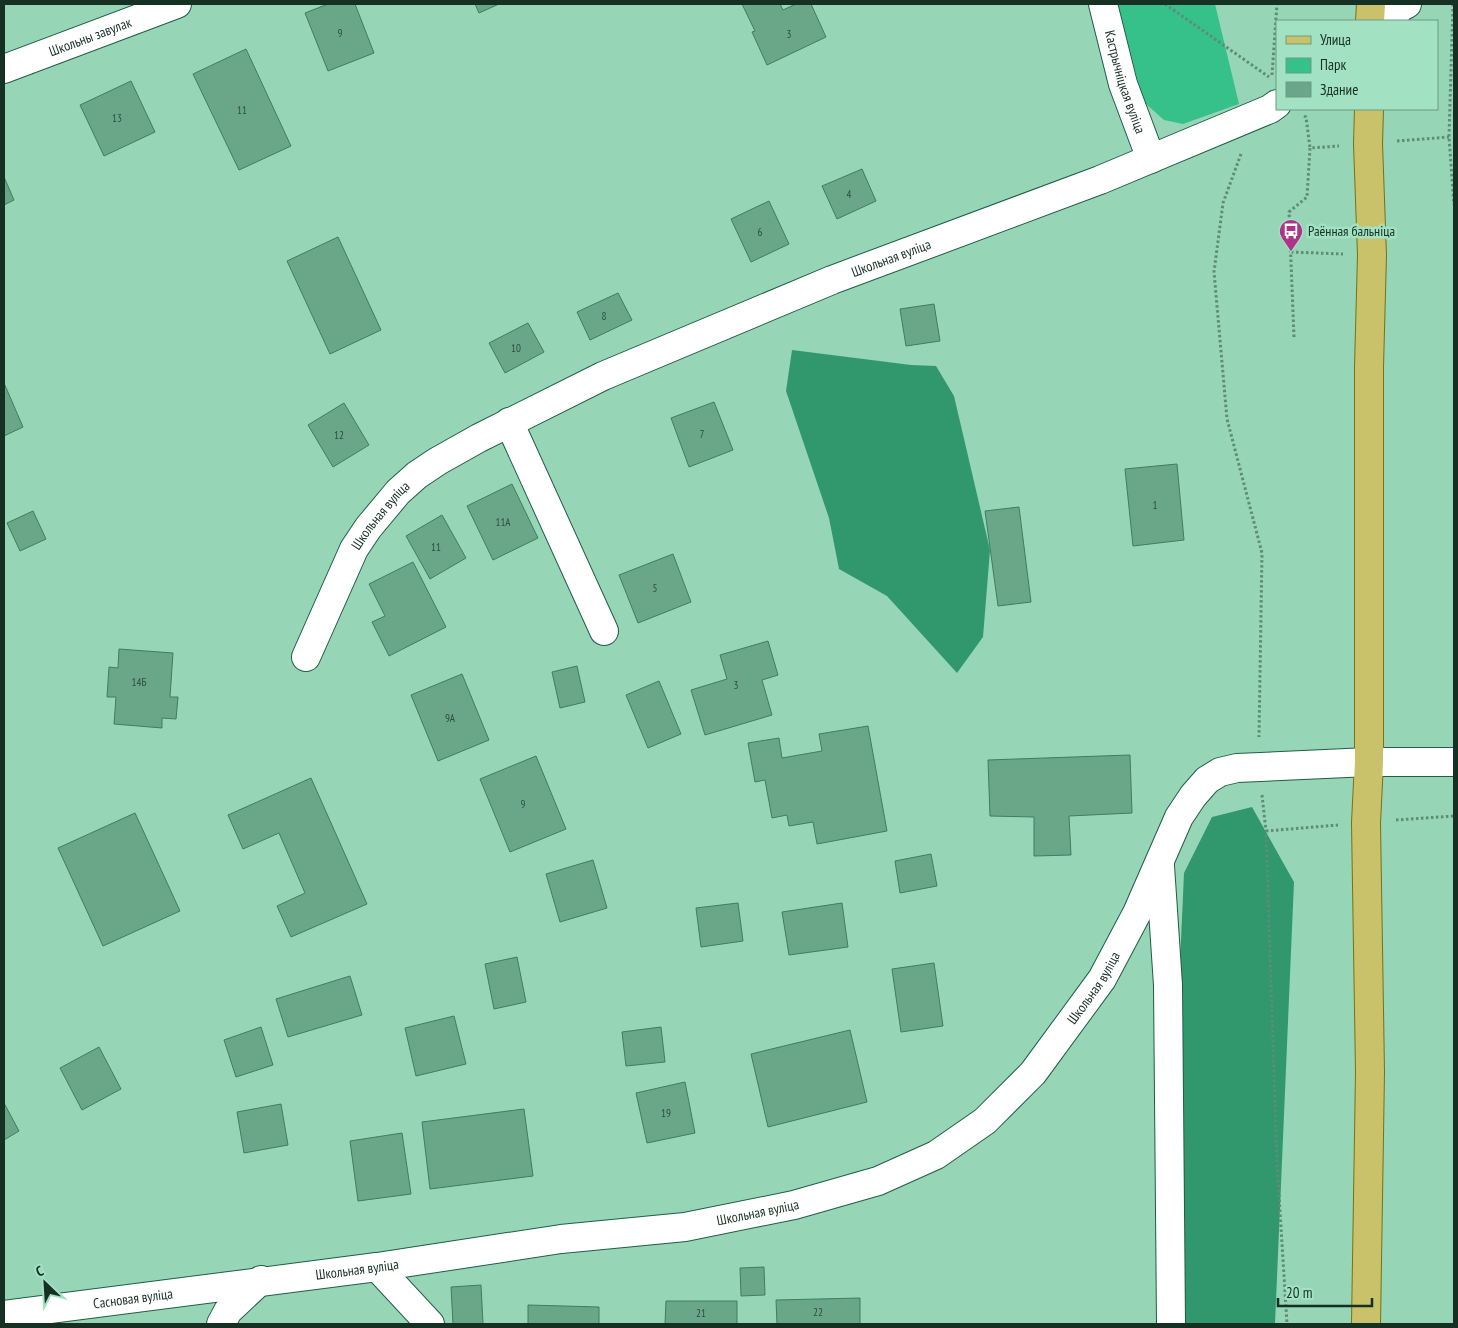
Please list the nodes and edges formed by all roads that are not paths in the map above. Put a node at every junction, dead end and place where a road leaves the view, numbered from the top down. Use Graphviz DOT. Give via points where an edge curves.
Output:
graph roads {
  1 [pos="177,4"];
  2 [pos="1103,4"];
  3 [pos="1371,4"];
  4 [pos="1408,4"];
  5 [pos="1370,20"];
  6 [pos="1390,20"];
  7 [pos="4,69"];
  8 [pos="1276,105"];
  9 [pos="1369,110"];
  10 [pos="1150,159"];
  11 [pos="509,422"];
  12 [pos="604,631"];
  13 [pos="306,657"];
  14 [pos="1369,762"];
  15 [pos="1454,762"];
  16 [pos="1160,861"];
  17 [pos="377,1267"];
  18 [pos="261,1280"];
  19 [pos="4,1315"];
  20 [pos="221,1324"];
  21 [pos="430,1324"];
  22 [pos="1171,1324"];
  23 [pos="1366,1324"];
  1 -- 7 [label="street, Школьны завулак"];
  2 -- 10 [label="street, Кастрычніцкая вуліца" via="1123,84"];
  3 -- 5 [label="main road"];
  4 -- 6 [label="street"];
  8 -- 10 [label="street, Школьная вуліца"];
  9 -- 14 [label="main road" via="1372,255"];
  10 -- 11 [label="street, Школьная вуліца" via="832,280 604,376"];
  11 -- 12 [label="street"];
  11 -- 13 [label="street, Школьная вуліца" via="417,475 387,505 354,549"];
  14 -- 15 [label="street, Школьная вуліца"];
  14 -- 16 [label="street, Школьная вуліца" via="1236,768 1220,772 1207,780 1193,796 1179,817"];
  14 -- 23 [label="main road" via="1366,823 1370,1072"];
  16 -- 17 [label="street, Школьная вуліца" via="1102,979 1033,1073 984,1121 936,1155 878,1181 803,1202 685,1228 561,1239"];
  16 -- 22 [label="street, Школьная вуліца" via="1168,986"];
  17 -- 18 [label="street, Школьная вуліца"];
  17 -- 21 [label="street"];
  18 -- 19 [label="street, Сасновая вуліца"];
  18 -- 20 [label="street" via="228,1311"];
}
